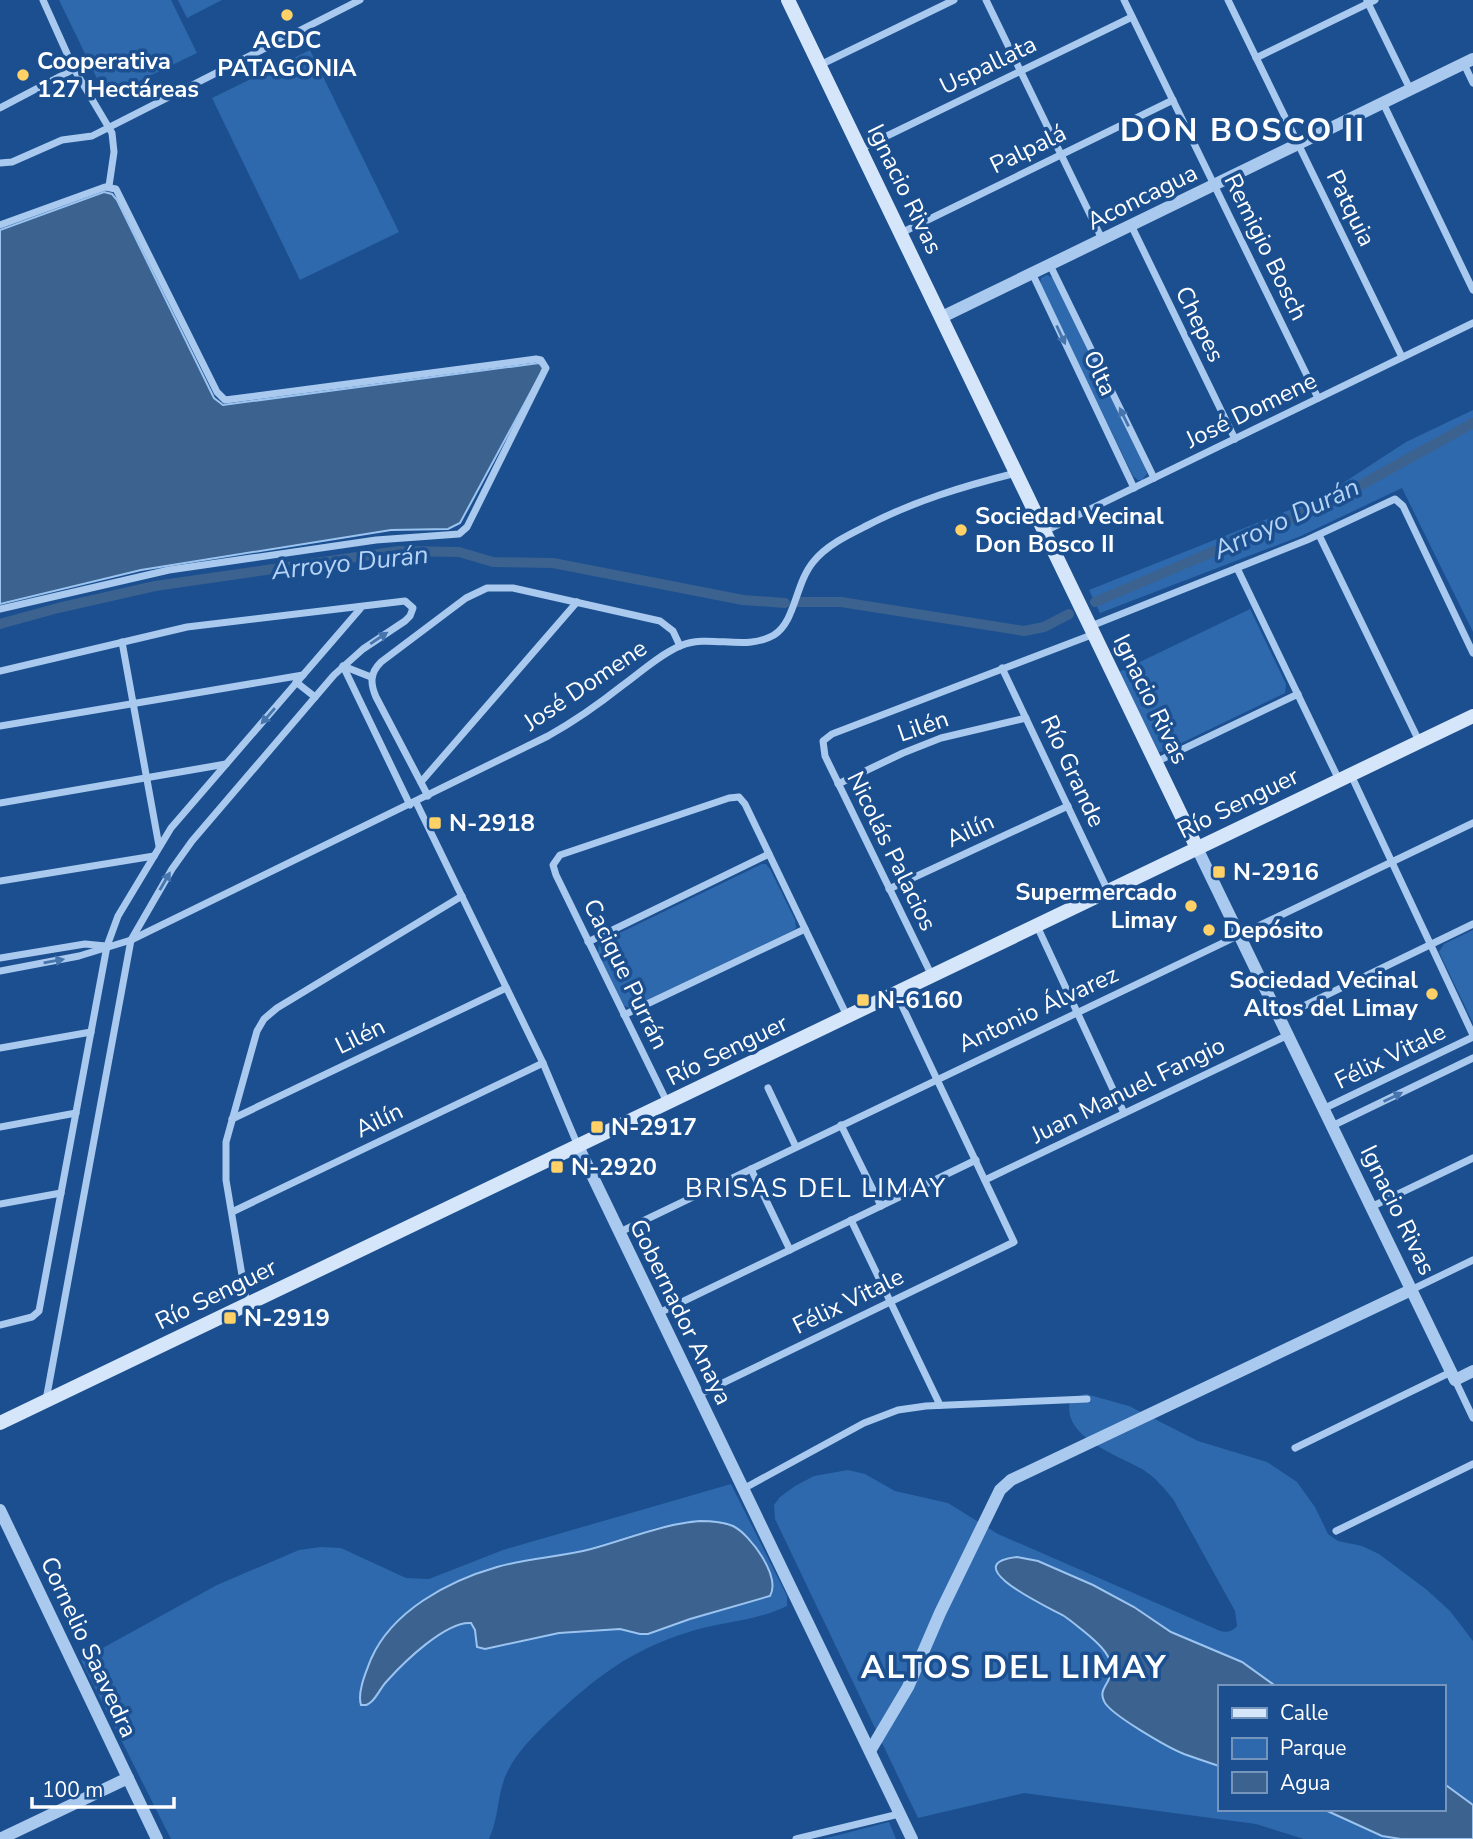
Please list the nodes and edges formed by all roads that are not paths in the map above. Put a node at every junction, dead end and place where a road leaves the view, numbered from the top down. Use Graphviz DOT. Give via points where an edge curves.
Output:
graph roads {
  1 [pos="43,0"];
  2 [pos="360,0"];
  3 [pos="788,0"];
  4 [pos="954,0"];
  5 [pos="986,0"];
  6 [pos="1124,0"];
  7 [pos="1228,0"];
  8 [pos="1370,1"];
  9 [pos="1132,17"];
  10 [pos="1256,58"];
  11 [pos="1468,61"];
  12 [pos="820,65"];
  13 [pos="74,69"];
  14 [pos="1020,71"];
  15 [pos="1473,83"];
  16 [pos="1410,89"];
  17 [pos="1173,100"];
  18 [pos="1382,103"];
  19 [pos="0,108"];
  20 [pos="110,127"];
  21 [pos="1298,144"];
  22 [pos="860,149"];
  23 [pos="1061,155"];
  24 [pos="0,163"];
  25 [pos="1214,185"];
  26 [pos="109,186"];
  27 [pos="0,225"];
  28 [pos="1131,225"];
  29 [pos="901,233"];
  30 [pos="1102,240"];
  31 [pos="1050,265"];
  32 [pos="1032,273"];
  33 [pos="1473,290"];
  34 [pos="942,317"];
  35 [pos="1473,323"];
  36 [pos="1402,358"];
  37 [pos="1318,398"];
  38 [pos="1235,439"];
  39 [pos="1017,472"];
  40 [pos="1154,478"];
  41 [pos="1134,488"];
  42 [pos="1045,531"];
  43 [pos="1319,535"];
  44 [pos="1237,568"];
  45 [pos="577,602"];
  46 [pos="360,608"];
  47 [pos="0,610"];
  48 [pos="1093,630"];
  49 [pos="122,642"];
  50 [pos="680,646"];
  51 [pos="1473,653"];
  52 [pos="343,666"];
  53 [pos="1002,668"];
  54 [pos="0,671"];
  55 [pos="303,675"];
  56 [pos="371,677"];
  57 [pos="296,682"];
  58 [pos="1298,694"];
  59 [pos="315,697"];
  60 [pos="134,703"];
  61 [pos="1473,716"];
  62 [pos="1026,718"];
  63 [pos="0,726"];
  64 [pos="1419,741"];
  65 [pos="1156,762"];
  66 [pos="226,764"];
  67 [pos="1345,777"];
  68 [pos="147,778"];
  69 [pos="421,782"];
  70 [pos="838,784"];
  71 [pos="428,796"];
  72 [pos="0,803"];
  73 [pos="413,803"];
  74 [pos="1068,806"];
  75 [pos="1473,823"];
  76 [pos="159,846"];
  77 [pos="1197,848"];
  78 [pos="769,854"];
  79 [pos="154,856"];
  80 [pos="1392,862"];
  81 [pos="0,881"];
  82 [pos="890,889"];
  83 [pos="1108,891"];
  84 [pos="462,896"];
  85 [pos="1473,924"];
  86 [pos="1037,926"];
  87 [pos="805,929"];
  88 [pos="1240,936"];
  89 [pos="131,940"];
  90 [pos="588,942"];
  91 [pos="1431,945"];
  92 [pos="107,946"];
  93 [pos="0,958"];
  94 [pos="0,971"];
  95 [pos="932,976"];
  96 [pos="506,988"];
  97 [pos="896,993"];
  98 [pos="1077,1012"];
  99 [pos="624,1015"];
  100 [pos="848,1017"];
  101 [pos="1279,1018"];
  102 [pos="91,1032"];
  103 [pos="1288,1035"];
  104 [pos="1473,1036"];
  105 [pos="0,1048"];
  106 [pos="1473,1058"];
  107 [pos="542,1063"];
  108 [pos="937,1079"];
  109 [pos="768,1088"];
  110 [pos="668,1104"];
  111 [pos="1323,1109"];
  112 [pos="76,1113"];
  113 [pos="1124,1113"];
  114 [pos="232,1119"];
  115 [pos="841,1125"];
  116 [pos="1332,1126"];
  117 [pos="0,1127"];
  118 [pos="578,1146"];
  119 [pos="796,1147"];
  120 [pos="1473,1158"];
  121 [pos="976,1160"];
  122 [pos="751,1169"];
  123 [pos="985,1180"];
  124 [pos="61,1194"];
  125 [pos="0,1204"];
  126 [pos="881,1206"];
  127 [pos="1371,1207"];
  128 [pos="232,1212"];
  129 [pos="851,1220"];
  130 [pos="620,1232"];
  131 [pos="790,1250"];
  132 [pos="1473,1260"];
  133 [pos="1411,1290"];
  134 [pos="890,1302"];
  135 [pos="247,1305"];
  136 [pos="659,1313"];
  137 [pos="0,1325"];
  138 [pos="1473,1371"];
  139 [pos="1453,1376"];
  140 [pos="698,1395"];
  141 [pos="1087,1399"];
  142 [pos="46,1401"];
  143 [pos="940,1405"];
  144 [pos="1473,1418"];
  145 [pos="0,1423"];
  146 [pos="1294,1448"];
  147 [pos="1473,1464"];
  148 [pos="743,1489"];
  149 [pos="0,1510"];
  150 [pos="1336,1531"];
  151 [pos="870,1751"];
  152 [pos="128,1778"];
  153 [pos="900,1814"];
  154 [pos="0,1839"];
  155 [pos="157,1839"];
  156 [pos="796,1839"];
  157 [pos="912,1839"];
  1 -- 13 [label="street"];
  2 -- 20 [label="street"];
  3 -- 12 [label="main road, Ignacio Rivas"];
  4 -- 12 [label="street"];
  5 -- 14 [label="street"];
  6 -- 9 [label="street, Remigio Bosch"];
  7 -- 10 [label="street, Patquia"];
  8 -- 10 [label="street"];
  8 -- 16 [label="street"];
  9 -- 14 [label="street, Uspallata"];
  9 -- 17 [label="street, Remigio Bosch"];
  10 -- 21 [label="street, Patquia"];
  11 -- 15 [label="street"];
  11 -- 16 [label="street, Aconcagua"];
  12 -- 22 [label="main road, Ignacio Rivas"];
  13 -- 19 [label="street"];
  13 -- 20 [label="street"];
  14 -- 22 [label="street, Uspallata"];
  14 -- 23 [label="street"];
  16 -- 18 [label="street, Aconcagua"];
  17 -- 23 [label="street, Palpalá"];
  17 -- 25 [label="street, Remigio Bosch"];
  18 -- 21 [label="street, Aconcagua"];
  18 -- 33 [label="street"];
  20 -- 24 [label="street" via="92,136 62,139"];
  20 -- 26 [label="street" via="114,146"];
  21 -- 25 [label="street, Aconcagua"];
  21 -- 36 [label="street, Patquia"];
  22 -- 29 [label="main road, Ignacio Rivas"];
  23 -- 29 [label="street, Palpalá"];
  23 -- 30 [label="street"];
  25 -- 28 [label="street, Aconcagua"];
  25 -- 37 [label="street, Remigio Bosch"];
  26 -- 27 [label="street"];
  26 -- 47 [label="street" via="118,193 225,400 536,359 543,361 546,371 467,527 459,534 376,540 169,570"];
  28 -- 30 [label="street, Aconcagua"];
  28 -- 38 [label="street, Chepes"];
  29 -- 34 [label="main road, Ignacio Rivas"];
  30 -- 31 [label="street, Aconcagua"];
  31 -- 32 [label="street, Aconcagua"];
  40 -- 31 [label="street, Olta, one-way"];
  32 -- 34 [label="street, Aconcagua"];
  32 -- 41 [label="street, Olta, one-way"];
  34 -- 39 [label="main road, Ignacio Rivas"];
  35 -- 36 [label="street, José Domene"];
  36 -- 37 [label="street, José Domene"];
  37 -- 38 [label="street, José Domene"];
  38 -- 40 [label="street, José Domene"];
  39 -- 42 [label="main road, Ignacio Rivas"];
  39 -- 50 [label="street, José Domene" via="924,499 840,540 808,569 788,619 773,635 751,642"];
  40 -- 41 [label="street, José Domene"];
  41 -- 42 [label="street, José Domene"];
  42 -- 48 [label="main road, Ignacio Rivas"];
  43 -- 44 [label="street"];
  43 -- 51 [label="street" via="1398,499"];
  43 -- 64 [label="street"];
  44 -- 48 [label="street"];
  44 -- 58 [label="street"];
  45 -- 50 [label="street" via="660,621 673,631"];
  45 -- 56 [label="street" via="499,586 476,592 381,662"];
  45 -- 69 [label="street"];
  46 -- 49 [label="street" via="196,626"];
  52 -- 46 [label="street, one-way" via="413,612 405,601"];
  46 -- 55 [label="street"];
  48 -- 53 [label="street"];
  48 -- 65 [label="main road, Ignacio Rivas"];
  49 -- 54 [label="street"];
  49 -- 60 [label="street"];
  50 -- 71 [label="street, José Domene" via="559,730"];
  52 -- 56 [label="street"];
  52 -- 59 [label="street"];
  52 -- 73 [label="street, Gobernador Anaya"];
  53 -- 62 [label="street, Río Grande"];
  53 -- 70 [label="street, Nicolás Palacios" via="832,734 823,741 823,751"];
  55 -- 57 [label="street"];
  55 -- 60 [label="street"];
  56 -- 69 [label="street" via="376,697"];
  57 -- 59 [label="street"];
  57 -- 66 [label="street, one-way"];
  58 -- 65 [label="street"];
  58 -- 67 [label="street"];
  89 -- 59 [label="street, one-way" via="192,841"];
  60 -- 63 [label="street"];
  60 -- 68 [label="street"];
  61 -- 64 [label="main road, Río Senguer"];
  62 -- 70 [label="street, Lilén" via="932,741"];
  62 -- 74 [label="street, Río Grande"];
  64 -- 67 [label="main road, Río Senguer"];
  65 -- 77 [label="main road, Ignacio Rivas"];
  66 -- 68 [label="street"];
  66 -- 76 [label="street"];
  67 -- 77 [label="main road, Río Senguer"];
  67 -- 80 [label="street"];
  68 -- 72 [label="street"];
  68 -- 76 [label="street"];
  69 -- 71 [label="street"];
  70 -- 82 [label="street, Nicolás Palacios"];
  71 -- 73 [label="street, José Domene"];
  73 -- 84 [label="street, Gobernador Anaya"];
  73 -- 89 [label="street, José Domene"];
  74 -- 82 [label="street, Ailín"];
  74 -- 83 [label="street, Río Grande"];
  75 -- 80 [label="street, Antonio Álvarez"];
  76 -- 79 [label="street"];
  77 -- 83 [label="main road, Río Senguer"];
  77 -- 88 [label="street, Ignacio Rivas"];
  78 -- 87 [label="street"];
  78 -- 90 [label="street"];
  78 -- 90 [label="street, Cacique Purrán" via="739,797 560,855 554,861 556,875"];
  79 -- 81 [label="street"];
  79 -- 92 [label="street" via="118,916"];
  80 -- 88 [label="street, Antonio Álvarez"];
  80 -- 91 [label="street"];
  82 -- 95 [label="street, Nicolás Palacios"];
  83 -- 86 [label="main road, Río Senguer"];
  84 -- 96 [label="street, Gobernador Anaya"];
  84 -- 114 [label="street" via="264,1018"];
  85 -- 91 [label="street"];
  86 -- 95 [label="main road, Río Senguer"];
  86 -- 98 [label="street"];
  87 -- 99 [label="street"];
  87 -- 100 [label="street"];
  88 -- 98 [label="street, Antonio Álvarez"];
  88 -- 101 [label="street, Ignacio Rivas"];
  89 -- 92 [label="street, José Domene"];
  89 -- 142 [label="street"];
  90 -- 99 [label="street, Cacique Purrán"];
  91 -- 101 [label="street"];
  91 -- 104 [label="street"];
  92 -- 93 [label="street, José Domene" via="77,944"];
  94 -- 92 [label="street, José Domene, one-way"];
  92 -- 102 [label="street"];
  95 -- 97 [label="main road, Río Senguer"];
  96 -- 107 [label="street, Gobernador Anaya"];
  96 -- 114 [label="street, Lilén"];
  97 -- 100 [label="main road, Río Senguer"];
  97 -- 108 [label="street"];
  98 -- 108 [label="street, Antonio Álvarez"];
  98 -- 113 [label="street"];
  99 -- 110 [label="street, Cacique Purrán"];
  100 -- 110 [label="main road, Río Senguer"];
  101 -- 103 [label="street, Ignacio Rivas"];
  102 -- 105 [label="street"];
  102 -- 112 [label="street"];
  103 -- 111 [label="street, Ignacio Rivas"];
  103 -- 113 [label="street, Juan Manuel Fangio"];
  104 -- 111 [label="street, Félix Vitale"];
  116 -- 106 [label="street, Félix Vitale, one-way"];
  107 -- 118 [label="street, Gobernador Anaya"];
  107 -- 128 [label="street, Ailín"];
  108 -- 115 [label="street, Antonio Álvarez"];
  108 -- 121 [label="street"];
  109 -- 119 [label="street"];
  110 -- 118 [label="main road, Río Senguer"];
  111 -- 116 [label="street, Ignacio Rivas"];
  112 -- 117 [label="street"];
  112 -- 124 [label="street"];
  113 -- 123 [label="street, Juan Manuel Fangio"];
  114 -- 128 [label="street" via="225,1164"];
  115 -- 119 [label="street, Antonio Álvarez"];
  115 -- 126 [label="street"];
  116 -- 127 [label="street, Ignacio Rivas"];
  118 -- 130 [label="street, Gobernador Anaya"];
  118 -- 135 [label="main road, Río Senguer"];
  119 -- 122 [label="street, Antonio Álvarez"];
  120 -- 127 [label="street"];
  121 -- 123 [label="street"];
  121 -- 126 [label="street"];
  122 -- 130 [label="street, Antonio Álvarez"];
  122 -- 131 [label="street"];
  123 -- 134 [label="street, Félix Vitale" via="1014,1242"];
  124 -- 125 [label="street"];
  124 -- 137 [label="street" via="39,1311"];
  126 -- 129 [label="street"];
  127 -- 133 [label="street, Ignacio Rivas"];
  128 -- 135 [label="street"];
  129 -- 131 [label="street"];
  129 -- 134 [label="street"];
  130 -- 136 [label="street, Gobernador Anaya"];
  131 -- 136 [label="street"];
  132 -- 133 [label="street"];
  133 -- 139 [label="street, Ignacio Rivas"];
  133 -- 151 [label="street" via="1011,1480 1000,1490 908,1687"];
  134 -- 140 [label="street, Félix Vitale"];
  134 -- 143 [label="street"];
  135 -- 142 [label="main road, Río Senguer"];
  136 -- 140 [label="street, Gobernador Anaya"];
  138 -- 139 [label="street"];
  139 -- 144 [label="street, Ignacio Rivas"];
  139 -- 146 [label="street"];
  140 -- 148 [label="street, Gobernador Anaya"];
  141 -- 143 [label="street"];
  142 -- 145 [label="main road, Río Senguer"];
  143 -- 148 [label="street" via="907,1408 872,1419"];
  147 -- 150 [label="street"];
  148 -- 151 [label="street, Gobernador Anaya"];
  149 -- 152 [label="street, Cornelio Saavedra"];
  151 -- 153 [label="street, Gobernador Anaya"];
  152 -- 154 [label="street"];
  152 -- 155 [label="street, Cornelio Saavedra"];
  153 -- 156 [label="street"];
  153 -- 157 [label="street, Gobernador Anaya"];
}
